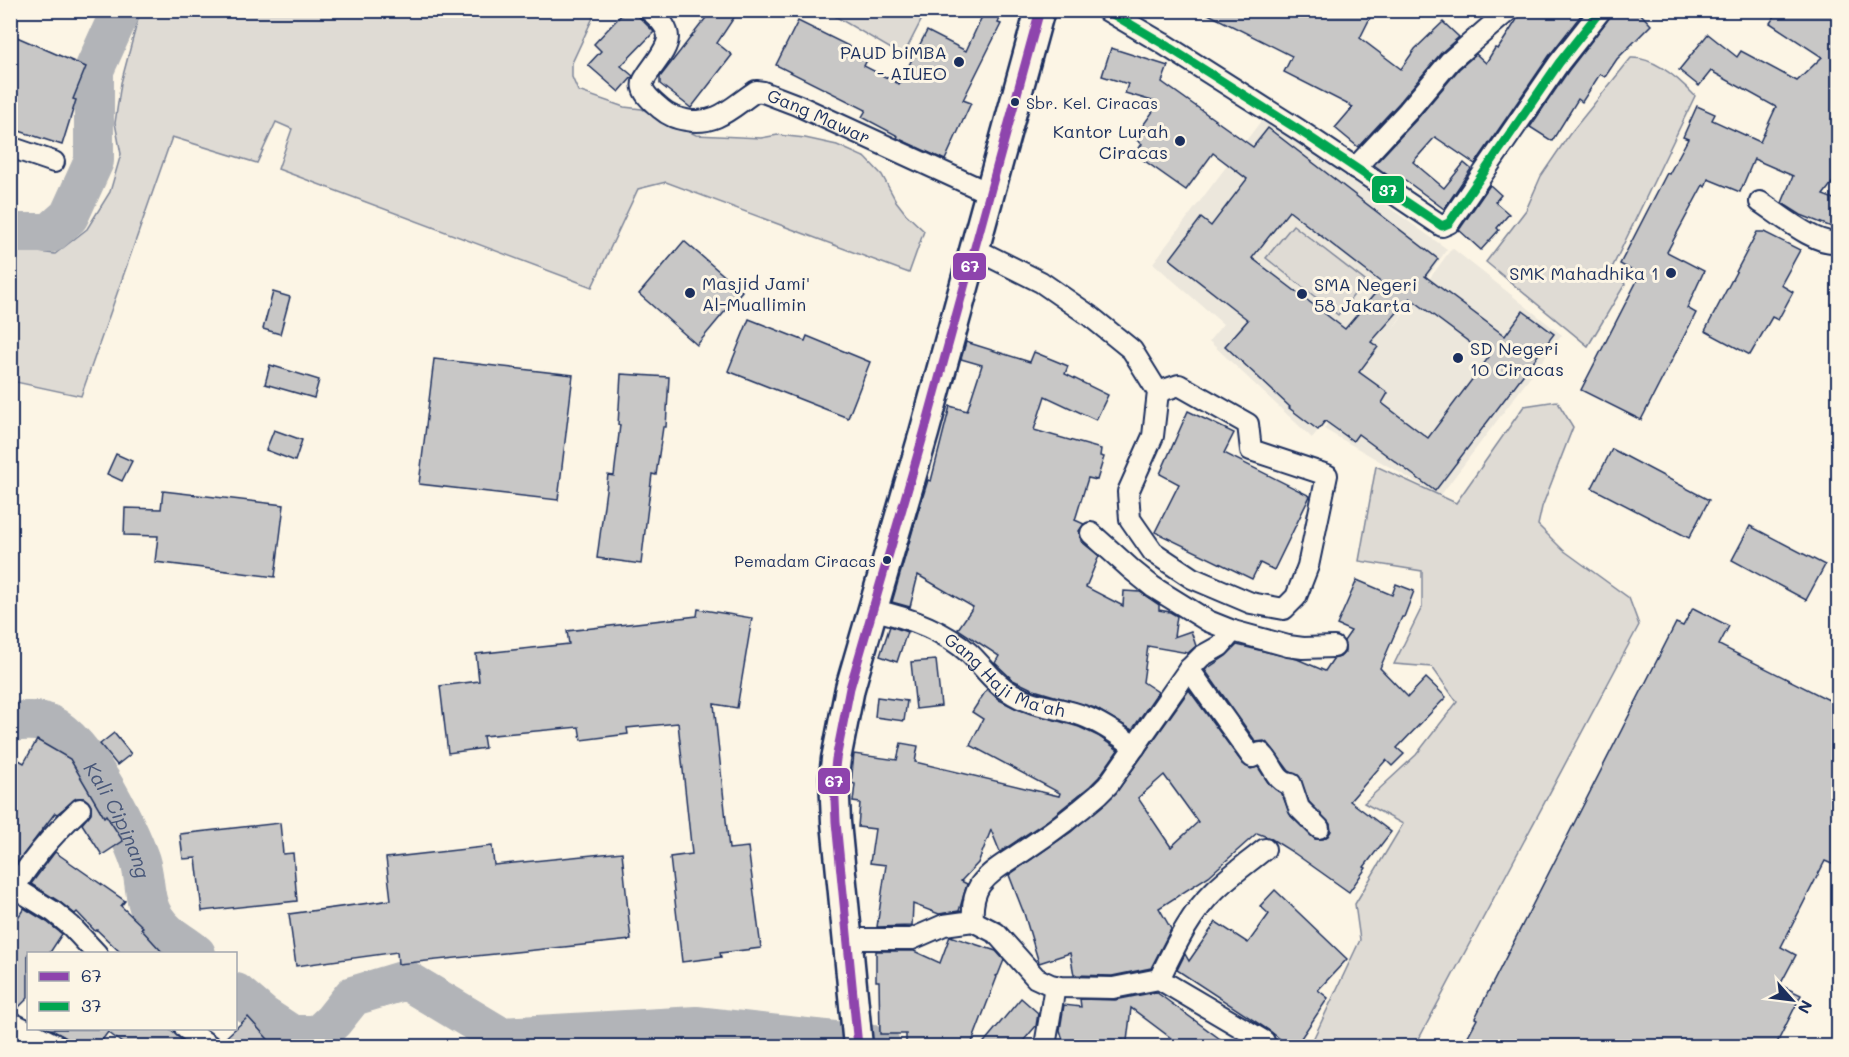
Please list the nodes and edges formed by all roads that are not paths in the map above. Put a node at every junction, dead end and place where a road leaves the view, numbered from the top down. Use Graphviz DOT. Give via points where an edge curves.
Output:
graph roads {
  1 [pos="648,10"];
  2 [pos="1040,10"];
  3 [pos="1106,10"];
  4 [pos="1509,10"];
  5 [pos="1601,10"];
  6 [pos="10,147"];
  7 [pos="54,162"];
  8 [pos="1355,168"];
  9 [pos="991,194"];
  10 [pos="1760,202"];
  11 [pos="1839,242"];
  12 [pos="975,249"];
  13 [pos="1158,392"];
  14 [pos="1091,533"];
  15 [pos="873,610"];
  16 [pos="1233,631"];
  17 [pos="1334,647"];
  18 [pos="1189,669"];
  19 [pos="1135,747"];
  20 [pos="80,809"];
  21 [pos="1319,828"];
  22 [pos="1265,849"];
  23 [pos="12,890"];
  24 [pos="973,921"];
  25 [pos="848,939"];
  26 [pos="95,952"];
  27 [pos="1159,979"];
  28 [pos="1055,986"];
  29 [pos="10,1022"];
  30 [pos="186,1030"];
  31 [pos="858,1036"];
  32 [pos="1264,1041"];
  33 [pos="58,1047"];
  34 [pos="210,1047"];
  35 [pos="1045,1047"];
  1 -- 9 [label="street, Gang Mawar" via="667,30 668,38 643,81 643,89 671,117 699,123 712,121 756,91 763,92"];
  2 -- 9 [label="street"];
  3 -- 8 [label="street"];
  4 -- 8 [label="street" via="1450,61"];
  5 -- 8 [label="street" via="1449,223 1438,224"];
  6 -- 7 [label="street"];
  9 -- 12 [label="street"];
  10 -- 11 [label="street" via="1815,238"];
  12 -- 13 [label="street" via="1041,282 1090,316 1132,350"];
  12 -- 15 [label="street"];
  13 -- 13 [label="street" via="1153,436 1128,492 1130,519 1153,552 1192,578 1251,603 1284,609 1296,597 1308,566 1327,475 1251,450 1248,424 1179,385"];
  14 -- 16 [label="street" via="1153,586 1208,621"];
  15 -- 19 [label="street, Gang Haji Ma'ah" via="934,630 970,655 1000,687 1038,705 1083,716"];
  15 -- 25 [label="street" via="850,688 835,767 836,822"];
  16 -- 17 [label="street" via="1303,648"];
  16 -- 18 [label="street"];
  18 -- 19 [label="street"];
  18 -- 21 [label="street" via="1252,757 1261,753 1266,756 1280,779 1292,784 1299,808"];
  19 -- 24 [label="street" via="1098,795 981,884 975,894"];
  20 -- 23 [label="street" via="51,836"];
  22 -- 27 [label="street" via="1214,890 1180,937"];
  23 -- 26 [label="street" via="54,912"];
  24 -- 25 [label="street" via="944,925 912,939"];
  24 -- 28 [label="street" via="996,933 1036,978"];
  25 -- 31 [label="street"];
  27 -- 28 [label="street" via="1113,988"];
  27 -- 32 [label="street"];
  28 -- 35 [label="street"];
  29 -- 33 [label="street"];
  30 -- 34 [label="street"];
}
